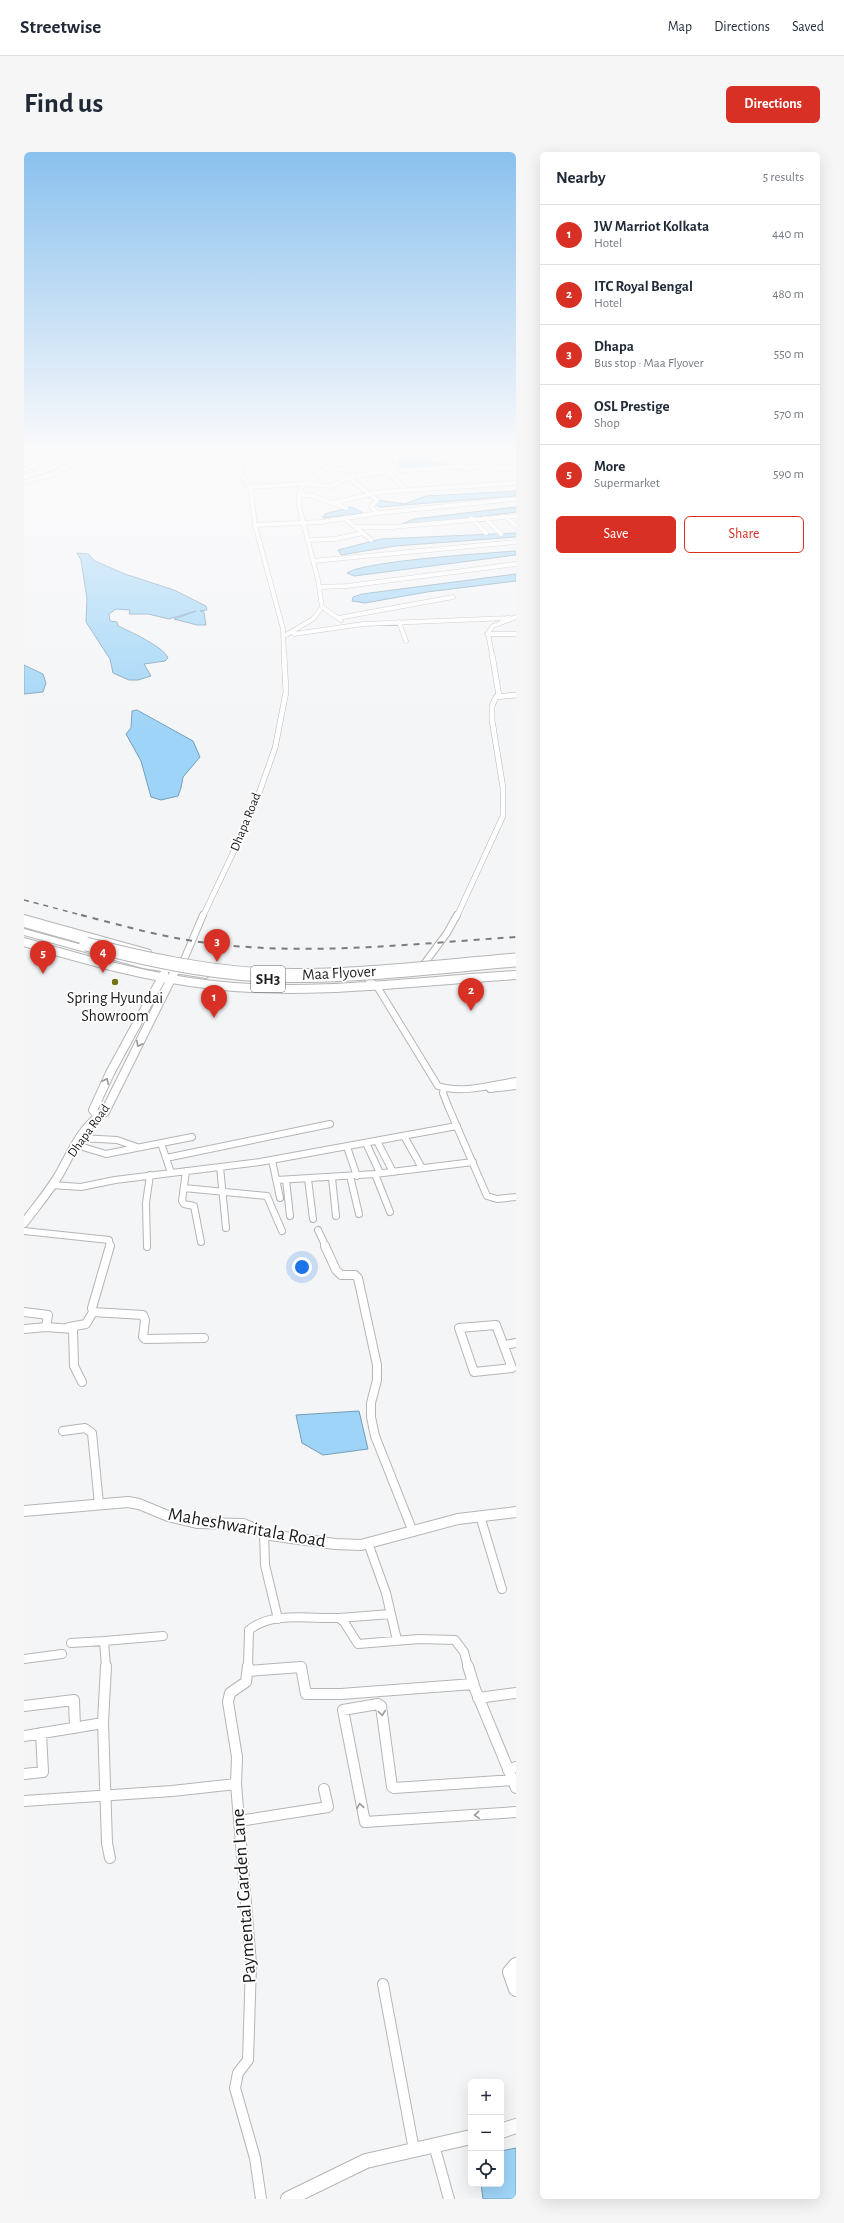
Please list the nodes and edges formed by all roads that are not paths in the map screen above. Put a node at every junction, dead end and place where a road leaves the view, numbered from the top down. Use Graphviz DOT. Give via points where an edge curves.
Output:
graph roads {
  1 [pos="260,545"];
  2 [pos="308,545"];
  3 [pos="489,545"];
  4 [pos="313,561"];
  5 [pos="516,564"];
  6 [pos="319,587"];
  7 [pos="453,597"];
  8 [pos="322,607"];
  9 [pos="516,617"];
  10 [pos="338,618"];
  11 [pos="510,618"];
  12 [pos="399,622"];
  13 [pos="347,626"];
  14 [pos="487,634"];
  15 [pos="516,634"];
  16 [pos="285,636"];
  17 [pos="406,641"];
  18 [pos="516,695"];
  19 [pos="499,696"];
  20 [pos="24,918"];
  21 [pos="24,925"];
  22 [pos="24,932"];
  23 [pos="24,942"];
  24 [pos="516,958"];
  25 [pos="183,962"];
  26 [pos="424,964"];
  27 [pos="516,964"];
  28 [pos="169,975"];
  29 [pos="516,975"];
  30 [pos="365,976"];
  31 [pos="374,986"];
  32 [pos="516,1081"];
  33 [pos="516,1086"];
  34 [pos="444,1091"];
  35 [pos="97,1115"];
  36 [pos="330,1124"];
  37 [pos="457,1126"];
  38 [pos="404,1136"];
  39 [pos="192,1137"];
  40 [pos="377,1141"];
  41 [pos="78,1142"];
  42 [pos="161,1143"];
  43 [pos="366,1143"];
  44 [pos="347,1147"];
  45 [pos="138,1148"];
  46 [pos="166,1158"];
  47 [pos="272,1160"];
  48 [pos="473,1162"];
  49 [pos="220,1167"];
  50 [pos="422,1168"];
  51 [pos="186,1171"];
  52 [pos="394,1172"];
  53 [pos="171,1173"];
  54 [pos="378,1174"];
  55 [pos="150,1175"];
  56 [pos="354,1176"];
  57 [pos="332,1178"];
  58 [pos="308,1179"];
  59 [pos="277,1180"];
  60 [pos="286,1180"];
  61 [pos="52,1185"];
  62 [pos="184,1188"];
  63 [pos="222,1192"];
  64 [pos="516,1197"];
  65 [pos="280,1198"];
  66 [pos="390,1212"];
  67 [pos="359,1214"];
  68 [pos="290,1216"];
  69 [pos="336,1216"];
  70 [pos="313,1219"];
  71 [pos="24,1223"];
  72 [pos="226,1228"];
  73 [pos="318,1230"];
  74 [pos="24,1231"];
  75 [pos="282,1231"];
  76 [pos="201,1242"];
  77 [pos="146,1247"];
  78 [pos="24,1312"];
  79 [pos="93,1312"];
  80 [pos="46,1327"];
  81 [pos="69,1327"];
  82 [pos="24,1329"];
  83 [pos="204,1338"];
  84 [pos="516,1343"];
  85 [pos="505,1345"];
  86 [pos="82,1382"];
  87 [pos="63,1431"];
  88 [pos="99,1504"];
  89 [pos="24,1511"];
  90 [pos="516,1512"];
  91 [pos="480,1516"];
  92 [pos="413,1532"];
  93 [pos="264,1533"];
  94 [pos="368,1543"];
  95 [pos="502,1589"];
  96 [pos="391,1614"];
  97 [pos="339,1618"];
  98 [pos="278,1619"];
  99 [pos="163,1636"];
  100 [pos="397,1640"];
  101 [pos="104,1641"];
  102 [pos="70,1643"];
  103 [pos="62,1654"];
  104 [pos="24,1659"];
  105 [pos="248,1671"];
  106 [pos="473,1684"];
  107 [pos="516,1694"];
  108 [pos="478,1698"];
  109 [pos="24,1706"];
  110 [pos="103,1723"];
  111 [pos="75,1728"];
  112 [pos="41,1733"];
  113 [pos="24,1736"];
  114 [pos="512,1768"];
  115 [pos="24,1774"];
  116 [pos="236,1784"];
  117 [pos="514,1784"];
  118 [pos="324,1789"];
  119 [pos="106,1796"];
  120 [pos="24,1801"];
  121 [pos="516,1812"];
  122 [pos="239,1820"];
  123 [pos="110,1858"];
  124 [pos="516,1965"];
  125 [pos="382,1984"];
  126 [pos="516,1989"];
  127 [pos="516,2126"];
  128 [pos="504,2131"];
  129 [pos="468,2138"];
  130 [pos="434,2145"];
  131 [pos="414,2150"];
  132 [pos="261,2199"];
  133 [pos="288,2199"];
  134 [pos="449,2199"];
  1 -- 16 [label="street, Dhapa Road"];
  2 -- 4 [label="street"];
  3 -- 4 [label="street"];
  4 -- 6 [label="street"];
  5 -- 6 [label="street" via="347,586"];
  6 -- 8 [label="street"];
  7 -- 10 [label="street"];
  8 -- 10 [label="street"];
  8 -- 16 [label="street" via="313,619"];
  9 -- 11 [label="street"];
  10 -- 13 [label="street"];
  11 -- 12 [label="street"];
  11 -- 14 [label="street" via="489,629"];
  12 -- 13 [label="street"];
  12 -- 17 [label="street"];
  13 -- 16 [label="street"];
  14 -- 15 [label="street"];
  14 -- 19 [label="street"];
  16 -- 25 [label="street, Dhapa Road" via="286,692 275,748 252,813 192,935"];
  18 -- 19 [label="street"];
  19 -- 26 [label="street" via="494,700 492,715 505,787 504,812 462,906 447,933"];
  20 -- 25 [label="main road, SH3"];
  21 -- 24 [label="highway, Maa Flyover, bridge" via="172,962 265,972 329,972"];
  22 -- 28 [label="main road, SH3"];
  23 -- 28 [label="street"];
  24 -- 26 [label="main road, SH3"];
  25 -- 26 [label="main road, SH3" via="280,971"];
  25 -- 28 [label="street"];
  27 -- 30 [label="main road, SH3"];
  28 -- 30 [label="main road, SH3" via="314,980"];
  28 -- 31 [label="street" via="267,989"];
  28 -- 35 [label="street, Dhapa Road, one-way" via="106,1112"];
  35 -- 28 [label="street, one-way" via="93,1110 110,1073"];
  29 -- 31 [label="street"];
  30 -- 31 [label="street"];
  31 -- 34 [label="street" via="434,1088"];
  32 -- 34 [label="street"];
  33 -- 34 [label="street"];
  34 -- 37 [label="street"];
  35 -- 41 [label="street, Dhapa Road"];
  36 -- 46 [label="street"];
  37 -- 38 [label="street"];
  37 -- 48 [label="street"];
  38 -- 40 [label="street"];
  38 -- 50 [label="street"];
  39 -- 42 [label="street"];
  40 -- 43 [label="street"];
  40 -- 52 [label="street"];
  41 -- 45 [label="street" via="117,1140"];
  41 -- 45 [label="street" via="106,1154"];
  41 -- 61 [label="street, Dhapa Road"];
  42 -- 45 [label="street"];
  42 -- 46 [label="street"];
  43 -- 44 [label="street"];
  43 -- 54 [label="street"];
  44 -- 47 [label="street"];
  44 -- 56 [label="street"];
  46 -- 53 [label="street"];
  47 -- 49 [label="street"];
  47 -- 59 [label="street"];
  48 -- 50 [label="street"];
  48 -- 64 [label="street" via="487,1196 492,1199"];
  49 -- 51 [label="street"];
  49 -- 63 [label="street"];
  50 -- 52 [label="street"];
  51 -- 53 [label="street"];
  51 -- 62 [label="street"];
  52 -- 54 [label="street"];
  53 -- 55 [label="street"];
  54 -- 56 [label="street"];
  54 -- 66 [label="street"];
  55 -- 61 [label="street" via="82,1186"];
  55 -- 77 [label="street" via="146,1203"];
  56 -- 57 [label="street"];
  56 -- 67 [label="street"];
  57 -- 58 [label="street"];
  57 -- 69 [label="street"];
  58 -- 60 [label="street"];
  58 -- 70 [label="street"];
  59 -- 60 [label="street"];
  59 -- 65 [label="street"];
  60 -- 68 [label="street"];
  61 -- 71 [label="street, Dhapa Road"];
  62 -- 63 [label="street"];
  62 -- 76 [label="street" via="182,1200 184,1204 192,1205 195,1209"];
  63 -- 72 [label="street"];
  63 -- 75 [label="street" via="267,1196"];
  73 -- 92 [label="street" via="336,1270 341,1274 355,1275 358,1278 377,1365 376,1385 371,1403 375,1436"];
  74 -- 79 [label="street" via="109,1240 110,1248"];
  78 -- 80 [label="street" via="48,1315"];
  79 -- 81 [label="street" via="86,1324"];
  79 -- 83 [label="street" via="143,1315 145,1340"];
  80 -- 81 [label="street"];
  80 -- 82 [label="street"];
  81 -- 86 [label="street" via="73,1329 74,1366"];
  84 -- 85 [label="street"];
  85 -- 85 [label="street" via="496,1324 459,1328 474,1372 512,1368"];
  87 -- 88 [label="street" via="85,1428 92,1433"];
  88 -- 89 [label="street, Maheshwaritala Road"];
  88 -- 93 [label="street, Maheshwaritala Road" via="128,1502 197,1523 243,1524"];
  90 -- 91 [label="street, Maheshwaritala Road"];
  91 -- 92 [label="street, Maheshwaritala Road" via="458,1519"];
  91 -- 95 [label="street"];
  92 -- 94 [label="street, Maheshwaritala Road"];
  93 -- 94 [label="street, Maheshwaritala Road" via="335,1544"];
  93 -- 98 [label="street" via="264,1557"];
  94 -- 96 [label="street"];
  96 -- 97 [label="street, Paymental Garden Lane"];
  96 -- 100 [label="street"];
  97 -- 98 [label="street, Paymental Garden Lane"];
  97 -- 100 [label="street" via="358,1644"];
  98 -- 105 [label="street, Paymental Garden Lane" via="256,1623 249,1630"];
  99 -- 101 [label="street"];
  100 -- 106 [label="street" via="454,1640 464,1652"];
  101 -- 102 [label="street"];
  101 -- 110 [label="street" via="106,1674"];
  103 -- 104 [label="street"];
  105 -- 106 [label="street" via="301,1667 306,1694 341,1694"];
  105 -- 116 [label="street, Paymental Garden Lane" via="246,1682 230,1693 228,1702 237,1756"];
  106 -- 108 [label="street"];
  107 -- 108 [label="street"];
  108 -- 114 [label="street"];
  109 -- 111 [label="street" via="74,1700"];
  110 -- 111 [label="street"];
  110 -- 119 [label="street"];
  111 -- 112 [label="street"];
  112 -- 113 [label="street"];
  112 -- 115 [label="street" via="42,1772"];
  114 -- 117 [label="street"];
  116 -- 119 [label="street"];
  116 -- 122 [label="street, Paymental Garden Lane"];
  121 -- 117 [label="street, one-way" via="365,1822 343,1710 378,1704 381,1706 393,1788"];
  118 -- 122 [label="street" via="328,1807"];
  119 -- 120 [label="street"];
  119 -- 123 [label="street" via="107,1843"];
  122 -- 132 [label="street, Paymental Garden Lane" via="251,1964 248,2060 238,2073 235,2088 255,2158"];
  124 -- 126 [label="street" via="510,1972"];
  125 -- 131 [label="street"];
  127 -- 128 [label="street"];
  129 -- 130 [label="street"];
  130 -- 131 [label="street"];
  130 -- 134 [label="street"];
  131 -- 133 [label="street" via="366,2161"];
}
